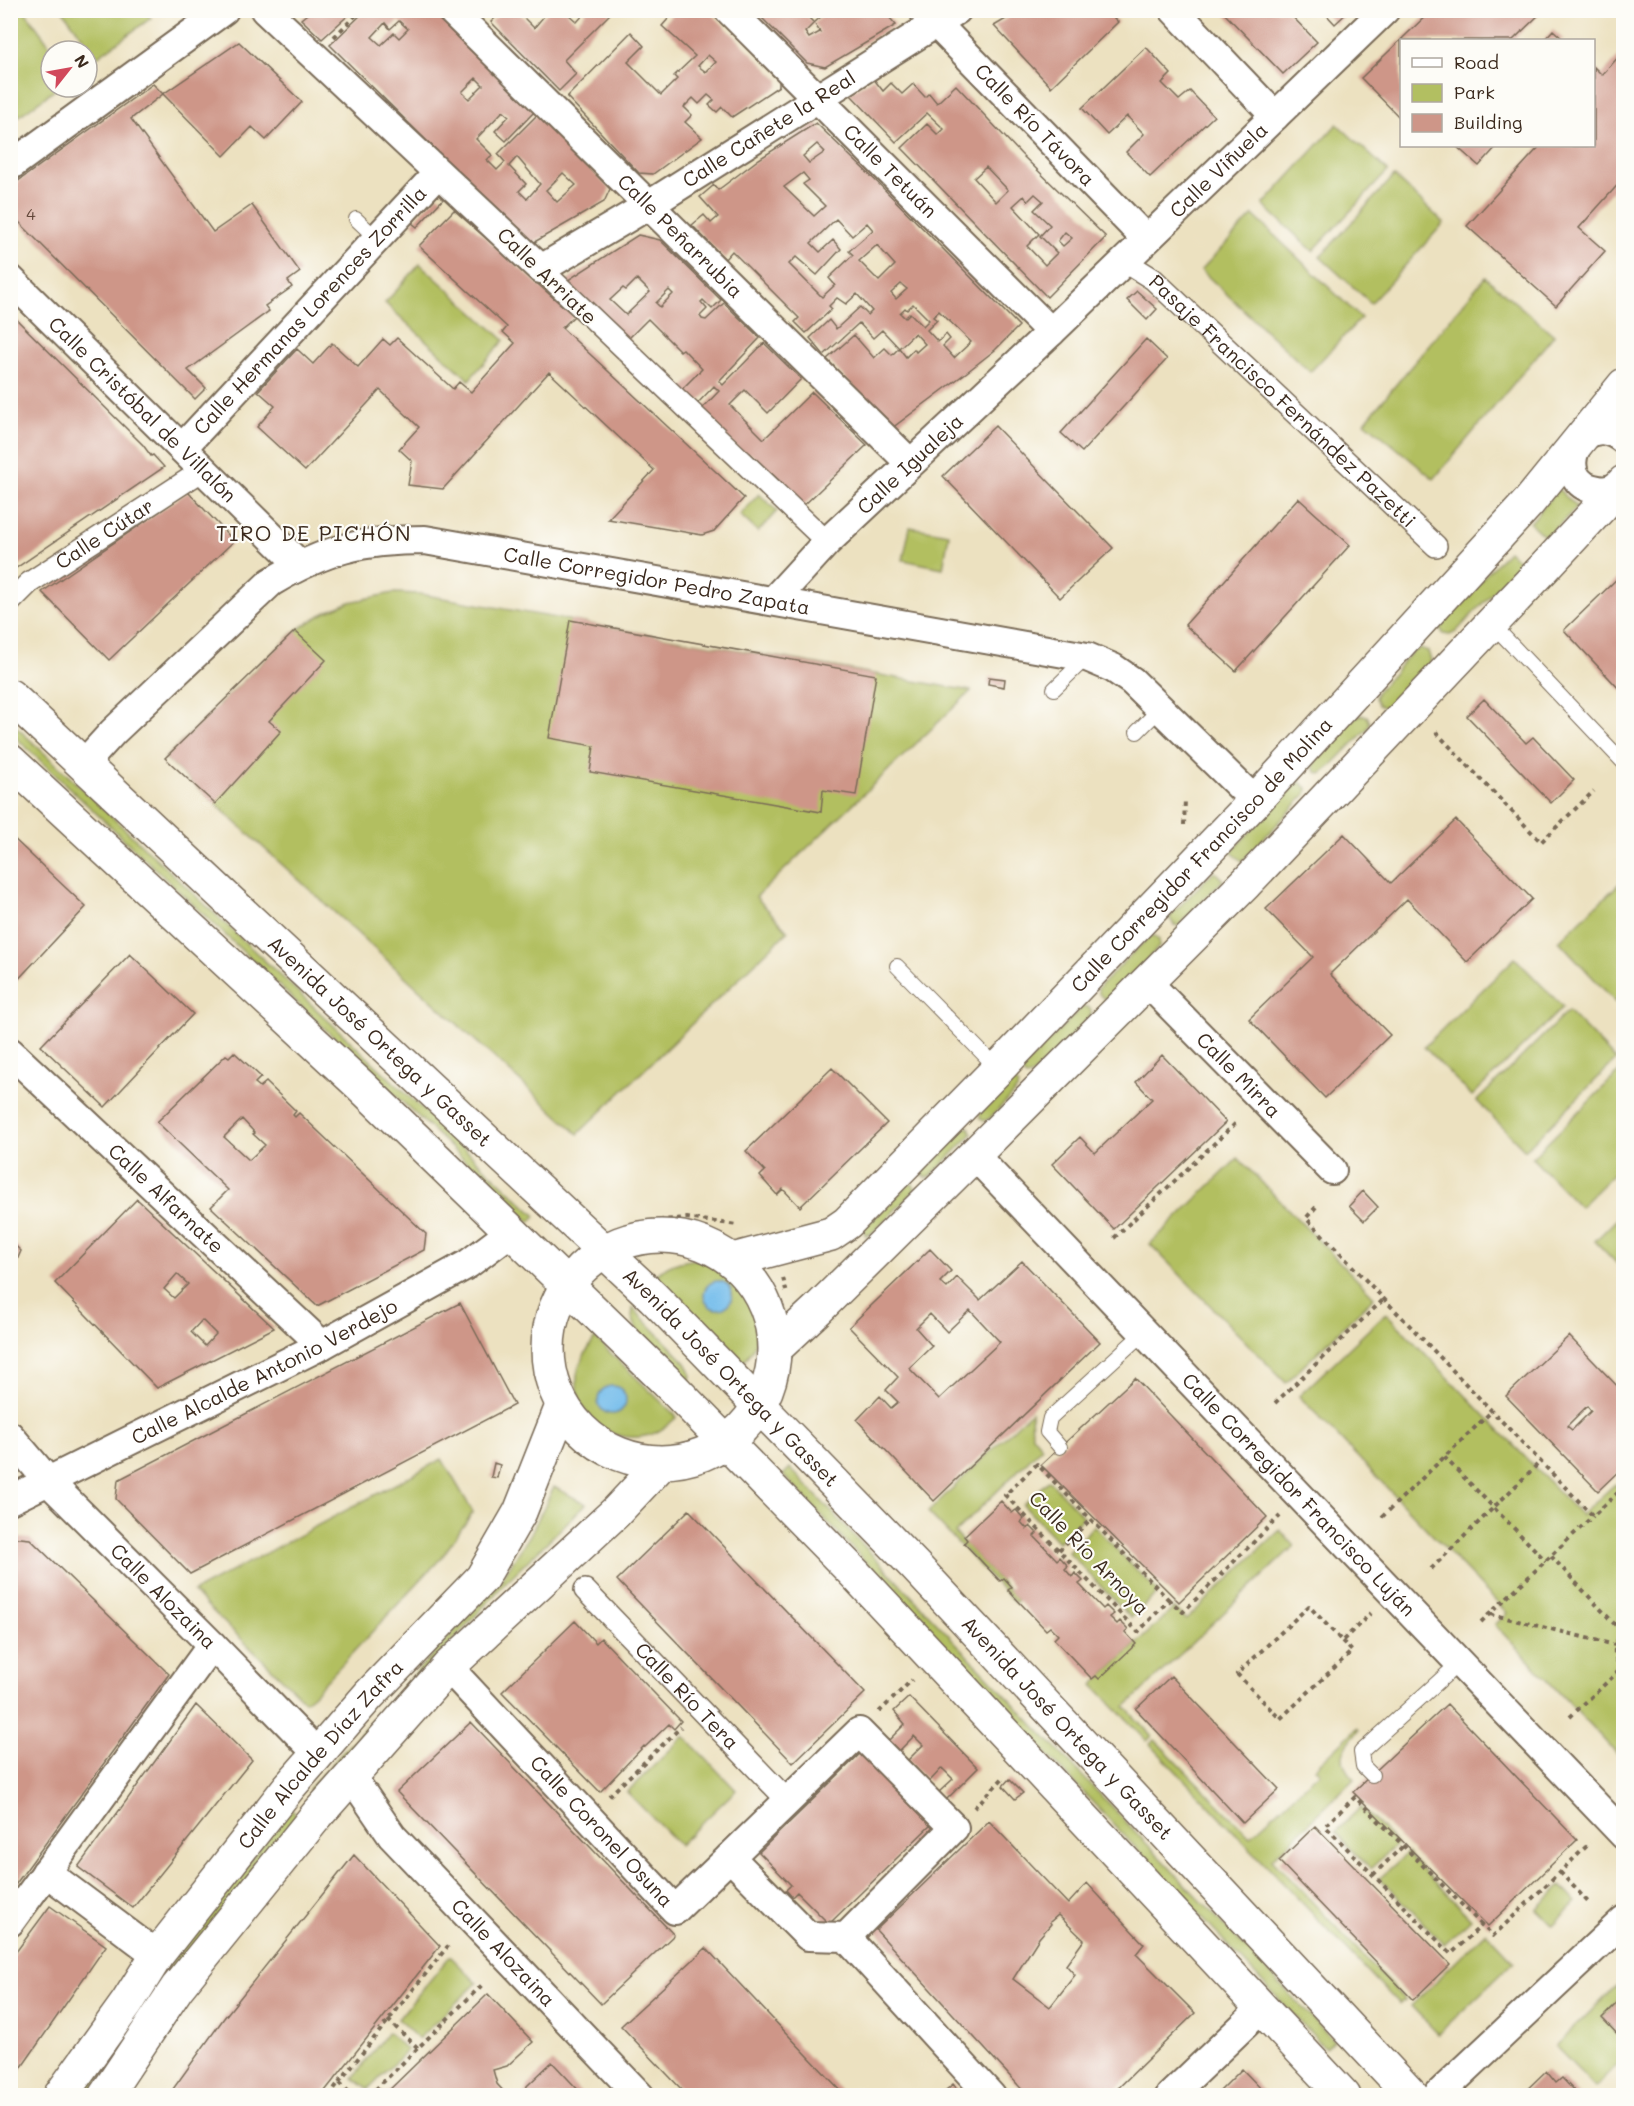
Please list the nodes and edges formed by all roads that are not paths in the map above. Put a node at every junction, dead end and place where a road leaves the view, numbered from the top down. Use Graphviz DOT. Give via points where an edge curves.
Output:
graph roads {
  1 [pos="224,10"];
  2 [pos="265,10"];
  3 [pos="451,10"];
  4 [pos="729,10"];
  5 [pos="1174,10"];
  6 [pos="1385,10"];
  7 [pos="939,15"];
  8 [pos="816,99"];
  9 [pos="1275,116"];
  10 [pos="10,166"];
  11 [pos="438,173"];
  12 [pos="649,205"];
  13 [pos="1146,240"];
  14 [pos="1124,261"];
  15 [pos="541,269"];
  16 [pos="10,279"];
  17 [pos="1051,332"];
  18 [pos="1623,385"];
  19 [pos="1581,438"];
  20 [pos="1623,440"];
  21 [pos="182,448"];
  22 [pos="910,464"];
  23 [pos="203,470"];
  24 [pos="1623,482"];
  25 [pos="827,542"];
  26 [pos="1436,546"];
  27 [pos="300,565"];
  28 [pos="772,601"];
  29 [pos="10,602"];
  30 [pos="1491,623"];
  31 [pos="1087,657"];
  32 [pos="1054,689"];
  33 [pos="10,696"];
  34 [pos="1161,708"];
  35 [pos="1137,732"];
  36 [pos="10,761"];
  37 [pos="1623,763"];
  38 [pos="83,765"];
  39 [pos="1254,801"];
  40 [pos="897,966"];
  41 [pos="1146,981"];
  42 [pos="10,1052"];
  43 [pos="998,1069"];
  44 [pos="974,1155"];
  45 [pos="1332,1170"];
  46 [pos="512,1231"];
  47 [pos="603,1250"];
  48 [pos="733,1260"];
  49 [pos="566,1285"];
  50 [pos="1143,1333"];
  51 [pos="322,1345"];
  52 [pos="775,1349"];
  53 [pos="562,1406"];
  54 [pos="759,1406"];
  55 [pos="10,1436"];
  56 [pos="727,1442"];
  57 [pos="1060,1447"];
  58 [pos="663,1463"];
  59 [pos="49,1482"];
  60 [pos="10,1500"];
  61 [pos="585,1590"];
  62 [pos="212,1645"];
  63 [pos="1459,1663"];
  64 [pos="448,1667"];
  65 [pos="318,1754"];
  66 [pos="1372,1774"];
  67 [pos="351,1776"];
  68 [pos="788,1801"];
  69 [pos="1623,1835"];
  70 [pos="730,1857"];
  71 [pos="46,1872"];
  72 [pos="1623,1920"];
  73 [pos="10,1922"];
  74 [pos="846,1937"];
  75 [pos="157,1955"];
  76 [pos="1262,2008"];
  77 [pos="60,2096"];
  78 [pos="105,2096"];
  79 [pos="640,2096"];
  80 [pos="991,2096"];
  81 [pos="1170,2096"];
  82 [pos="1344,2096"];
  83 [pos="1412,2096"];
  84 [pos="1437,2096"];
  1 -- 10 [label="street"];
  2 -- 11 [label="street, Calle Arriate"];
  3 -- 12 [label="street, Calle Peñarrubia"];
  4 -- 8 [label="street, Calle Tetuán"];
  5 -- 9 [label="street"];
  6 -- 9 [label="street, Calle Viñuela"];
  7 -- 8 [label="street, Calle Cañete la Real"];
  7 -- 13 [label="street, Calle Río Távora"];
  8 -- 12 [label="street, Calle Cañete la Real"];
  8 -- 17 [label="street, Calle Tetuán"];
  9 -- 13 [label="street, Calle Viñuela"];
  11 -- 15 [label="street, Calle Arriate"];
  11 -- 21 [label="street, Calle Hermanas Lorences Zorrilla" via="366,229"];
  12 -- 15 [label="street, Calle Cañete la Real"];
  12 -- 22 [label="street, Calle Peñarrubia"];
  13 -- 14 [label="street, Calle Viñuela"];
  14 -- 17 [label="street, Calle Viñuela"];
  14 -- 26 [label="street, Pasaje Francisco Fernández Pazetti" via="1153,279"];
  15 -- 25 [label="street, Calle Arriate"];
  16 -- 21 [label="street, Calle Cristóbal de Villalón"];
  17 -- 22 [label="street, Calle Igualeja"];
  18 -- 19 [label="main road, Calle Corregidor Francisco de Molina"];
  19 -- 20 [label="street" via="1603,430"];
  19 -- 24 [label="street" via="1571,460 1581,483 1602,491"];
  19 -- 39 [label="main road, Calle Corregidor Francisco de Molina" via="1529,502"];
  21 -- 23 [label="street, Calle Cristóbal de Villalón"];
  22 -- 25 [label="street, Calle Igualeja"];
  23 -- 27 [label="street, Calle Cristóbal de Villalón"];
  23 -- 29 [label="street, Calle Cútar" via="29,583"];
  24 -- 30 [label="main road"];
  25 -- 28 [label="street, Calle Igualeja"];
  27 -- 28 [label="street, Calle Corregidor Pedro Zapata" via="340,548 389,540 425,540"];
  27 -- 38 [label="street, Calle Corregidor Pedro Zapata" via="271,582 244,606"];
  28 -- 31 [label="street, Calle Corregidor Pedro Zapata"];
  30 -- 37 [label="lane"];
  30 -- 41 [label="main road" via="1254,874"];
  31 -- 32 [label="lane"];
  31 -- 34 [label="street, Calle Corregidor Pedro Zapata" via="1132,681"];
  33 -- 38 [label="main road, Avenida José Ortega y Gasset"];
  34 -- 35 [label="lane"];
  34 -- 39 [label="street, Calle Corregidor Pedro Zapata"];
  36 -- 46 [label="main road"];
  38 -- 47 [label="main road, Avenida José Ortega y Gasset"];
  39 -- 43 [label="main road, Calle Corregidor Francisco de Molina"];
  40 -- 43 [label="lane"];
  41 -- 44 [label="main road"];
  41 -- 45 [label="street, Calle Mirra"];
  42 -- 51 [label="street, Calle Alfarnate"];
  43 -- 48 [label="main road, Calle Corregidor Francisco de Molina" via="847,1223 831,1234"];
  44 -- 50 [label="street, Calle Corregidor Francisco Luján"];
  44 -- 52 [label="main road"];
  46 -- 49 [label="main road"];
  46 -- 51 [label="street, Calle Alcalde Antonio Verdejo" via="468,1264"];
  47 -- 48 [label="main road" via="638,1237 672,1235 704,1243"];
  47 -- 49 [label="main road"];
  47 -- 54 [label="main road, Avenida José Ortega y Gasset"];
  48 -- 52 [label="main road" via="755,1285 765,1305"];
  49 -- 53 [label="main road" via="552,1314 547,1345 550,1377"];
  49 -- 56 [label="main road"];
  50 -- 57 [label="lane" via="1050,1418 1047,1432"];
  50 -- 63 [label="street, Calle Corregidor Francisco Luján"];
  51 -- 59 [label="street, Calle Alcalde Antonio Verdejo"];
  52 -- 54 [label="main road" via="772,1376"];
  53 -- 58 [label="main road" via="581,1430 605,1448 632,1460"];
  53 -- 65 [label="main road, Calle Alcalde Díaz Zafra" via="520,1512 482,1578"];
  54 -- 56 [label="main road"];
  54 -- 83 [label="main road, Avenida José Ortega y Gasset" via="915,1566"];
  55 -- 59 [label="street, Calle Alozaina"];
  56 -- 58 [label="main road" via="694,1459"];
  56 -- 76 [label="main road"];
  58 -- 64 [label="main road, Calle Alcalde Díaz Zafra" via="616,1512"];
  59 -- 60 [label="street, Calle Alcalde Antonio Verdejo"];
  59 -- 62 [label="street, Calle Alozaina"];
  61 -- 68 [label="street, Calle Río Tera"];
  62 -- 65 [label="street, Calle Alozaina"];
  62 -- 71 [label="street"];
  63 -- 66 [label="lane" via="1361,1752 1363,1766"];
  63 -- 69 [label="street, Calle Corregidor Francisco Luján"];
  64 -- 67 [label="main road, Calle Alcalde Díaz Zafra"];
  64 -- 70 [label="street, Calle Coronel Osuna" via="675,1910"];
  65 -- 75 [label="main road, Calle Alcalde Díaz Zafra"];
  67 -- 78 [label="main road, Calle Alcalde Díaz Zafra" via="177,1988"];
  67 -- 79 [label="street, Calle Alozaina" via="392,1836"];
  68 -- 70 [label="street"];
  68 -- 74 [label="street" via="859,1732 954,1828"];
  70 -- 74 [label="street" via="808,1936"];
  71 -- 73 [label="street"];
  71 -- 75 [label="street"];
  72 -- 84 [label="street"];
  74 -- 80 [label="street"];
  75 -- 77 [label="main road, Calle Alcalde Díaz Zafra"];
  76 -- 81 [label="street"];
  76 -- 82 [label="main road"];
}
